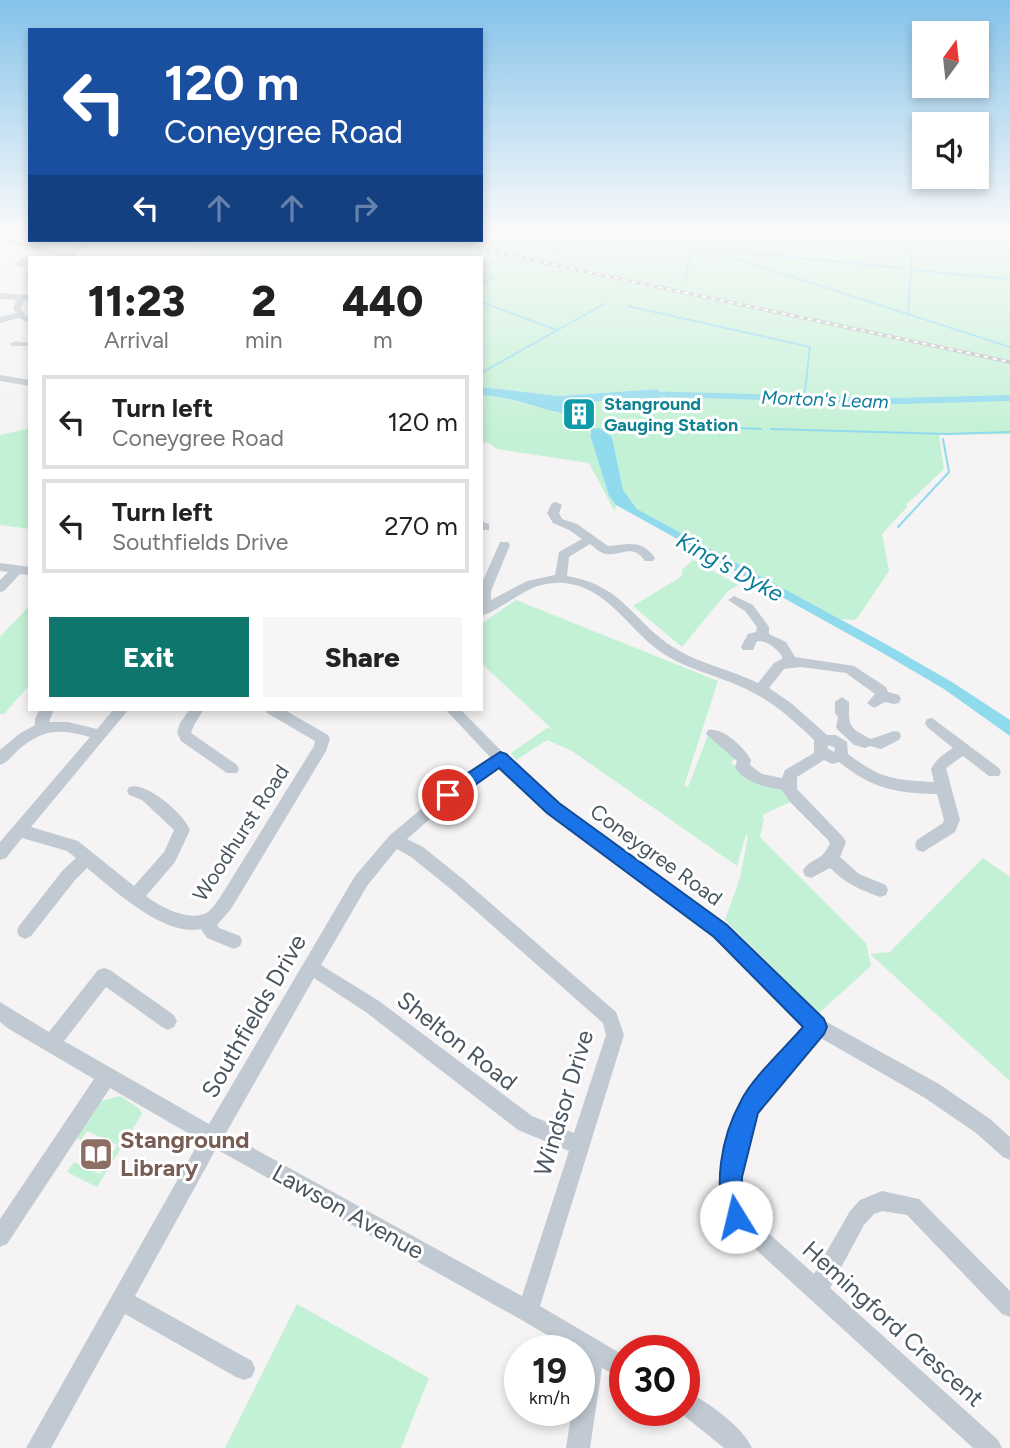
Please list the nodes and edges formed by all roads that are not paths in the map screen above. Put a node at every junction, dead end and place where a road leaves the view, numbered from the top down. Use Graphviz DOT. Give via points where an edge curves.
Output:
graph roads {
  1 [pos="22,301"];
  2 [pos="20,315"];
  3 [pos="28,319"];
  4 [pos="0,320"];
  5 [pos="0,378"];
  6 [pos="28,383"];
  7 [pos="556,505"];
  8 [pos="589,540"];
  9 [pos="504,544"];
  10 [pos="649,558"];
  11 [pos="0,567"];
  12 [pos="23,570"];
  13 [pos="561,578"];
  14 [pos="0,588"];
  15 [pos="734,600"];
  16 [pos="485,610"];
  17 [pos="762,636"];
  18 [pos="748,647"];
  19 [pos="788,662"];
  20 [pos="760,690"];
  21 [pos="884,700"];
  22 [pos="46,711"];
  23 [pos="120,711"];
  24 [pos="196,711"];
  25 [pos="275,711"];
  26 [pos="454,711"];
  27 [pos="842,712"];
  28 [pos="932,723"];
  29 [pos="42,727"];
  30 [pos="713,734"];
  31 [pos="100,735"];
  32 [pos="894,736"];
  33 [pos="844,745"];
  34 [pos="823,747"];
  35 [pos="963,748"];
  36 [pos="500,758"];
  37 [pos="0,759"];
  38 [pos="232,769"];
  39 [pos="994,772"];
  40 [pos="788,785"];
  41 [pos="942,788"];
  42 [pos="134,791"];
  43 [pos="19,830"];
  44 [pos="394,840"];
  45 [pos="923,845"];
  46 [pos="0,853"];
  47 [pos="87,858"];
  48 [pos="831,859"];
  49 [pos="811,871"];
  50 [pos="880,890"];
  51 [pos="135,896"];
  52 [pos="206,922"];
  53 [pos="25,931"];
  54 [pos="234,941"];
  55 [pos="309,968"];
  56 [pos="0,1011"];
  57 [pos="168,1021"];
  58 [pos="817,1027"];
  59 [pos="51,1044"];
  60 [pos="107,1076"];
  61 [pos="213,1136"];
  62 [pos="579,1145"];
  63 [pos="1010,1150"];
  64 [pos="2,1229"];
  65 [pos="817,1290"];
  66 [pos="121,1302"];
  67 [pos="1010,1306"];
  68 [pos="528,1311"];
  69 [pos="567,1335"];
  70 [pos="244,1370"];
  71 [pos="700,1414"];
  72 [pos="581,1426"];
  73 [pos="38,1448"];
  74 [pos="578,1448"];
  75 [pos="740,1448"];
  76 [pos="990,1448"];
  1 -- 2 [label="street" via="17,304"];
  2 -- 3 [label="street"];
  2 -- 4 [label="street"];
  5 -- 6 [label="street"];
  7 -- 8 [label="street" via="557,521"];
  8 -- 10 [label="street" via="606,550 634,547"];
  8 -- 13 [label="street" via="563,555"];
  9 -- 16 [label="street" via="485,591"];
  11 -- 12 [label="street"];
  12 -- 14 [label="street"];
  13 -- 16 [label="street" via="540,581"];
  13 -- 20 [label="street" via="602,589 663,647"];
  15 -- 17 [label="street" via="749,608 763,627"];
  17 -- 18 [label="street" via="753,638"];
  17 -- 19 [label="street" via="781,645 789,655"];
  19 -- 20 [label="street" via="779,666"];
  19 -- 21 [label="street" via="849,669 881,691"];
  20 -- 34 [label="street" via="795,714"];
  22 -- 29 [label="street"];
  23 -- 31 [label="street"];
  24 -- 38 [label="street" via="187,723 186,737"];
  25 -- 52 [label="street, Woodhurst Road" via="323,739 321,747 225,904"];
  26 -- 36 [label="street, Coneygree Road"];
  27 -- 33 [label="street"];
  28 -- 35 [label="street"];
  29 -- 31 [label="street"];
  29 -- 37 [label="street" via="23,736"];
  30 -- 40 [label="street" via="738,752 744,760 742,767 758,779"];
  31 -- 43 [label="street"];
  32 -- 33 [label="street" via="881,743"];
  33 -- 34 [label="street" via="831,739"];
  33 -- 41 [label="street" via="871,780 882,785"];
  34 -- 40 [label="street" via="790,774"];
  35 -- 39 [label="street"];
  35 -- 41 [label="street" via="941,764"];
  36 -- 44 [label="street, Southfields Drive"];
  36 -- 58 [label="street, Coneygree Road" via="553,808 721,931"];
  40 -- 48 [label="street" via="791,794 838,842"];
  41 -- 45 [label="street" via="950,827"];
  42 -- 51 [label="street" via="147,796 182,830 175,848"];
  43 -- 46 [label="street"];
  43 -- 47 [label="street, Woodhurst Road" via="72,846"];
  44 -- 55 [label="street, Southfields Drive" via="361,881"];
  44 -- 62 [label="street, Windsor Drive" via="458,885 610,1018 615,1035"];
  47 -- 51 [label="street, Woodhurst Road"];
  47 -- 53 [label="street" via="32,913"];
  48 -- 49 [label="street"];
  48 -- 50 [label="street" via="853,879"];
  51 -- 52 [label="street, Woodhurst Road" via="149,908 190,923"];
  52 -- 54 [label="street" via="214,933"];
  55 -- 61 [label="street, Southfields Drive"];
  55 -- 62 [label="street, Shelton Road" via="373,1007 525,1123"];
  56 -- 59 [label="street, Lawson Avenue"];
  57 -- 59 [label="street" via="104,976"];
  58 -- 63 [label="street, Coneygree Road" via="932,1091"];
  58 -- 65 [label="street, Hemingford Crescent" via="749,1107 738,1140 731,1188 736,1217"];
  59 -- 60 [label="street, Lawson Avenue"];
  60 -- 61 [label="street, Lawson Avenue"];
  60 -- 64 [label="street"];
  61 -- 66 [label="street, Southfields Drive"];
  61 -- 68 [label="street, Lawson Avenue"];
  62 -- 68 [label="street, Windsor Drive"];
  65 -- 67 [label="street" via="857,1218 882,1201 912,1206"];
  65 -- 76 [label="street, Hemingford Crescent"];
  66 -- 70 [label="street"];
  66 -- 73 [label="street, Southfields Drive"];
  68 -- 69 [label="street, Lawson Avenue"];
  71 -- 75 [label="street"];
  72 -- 74 [label="street"];
}
